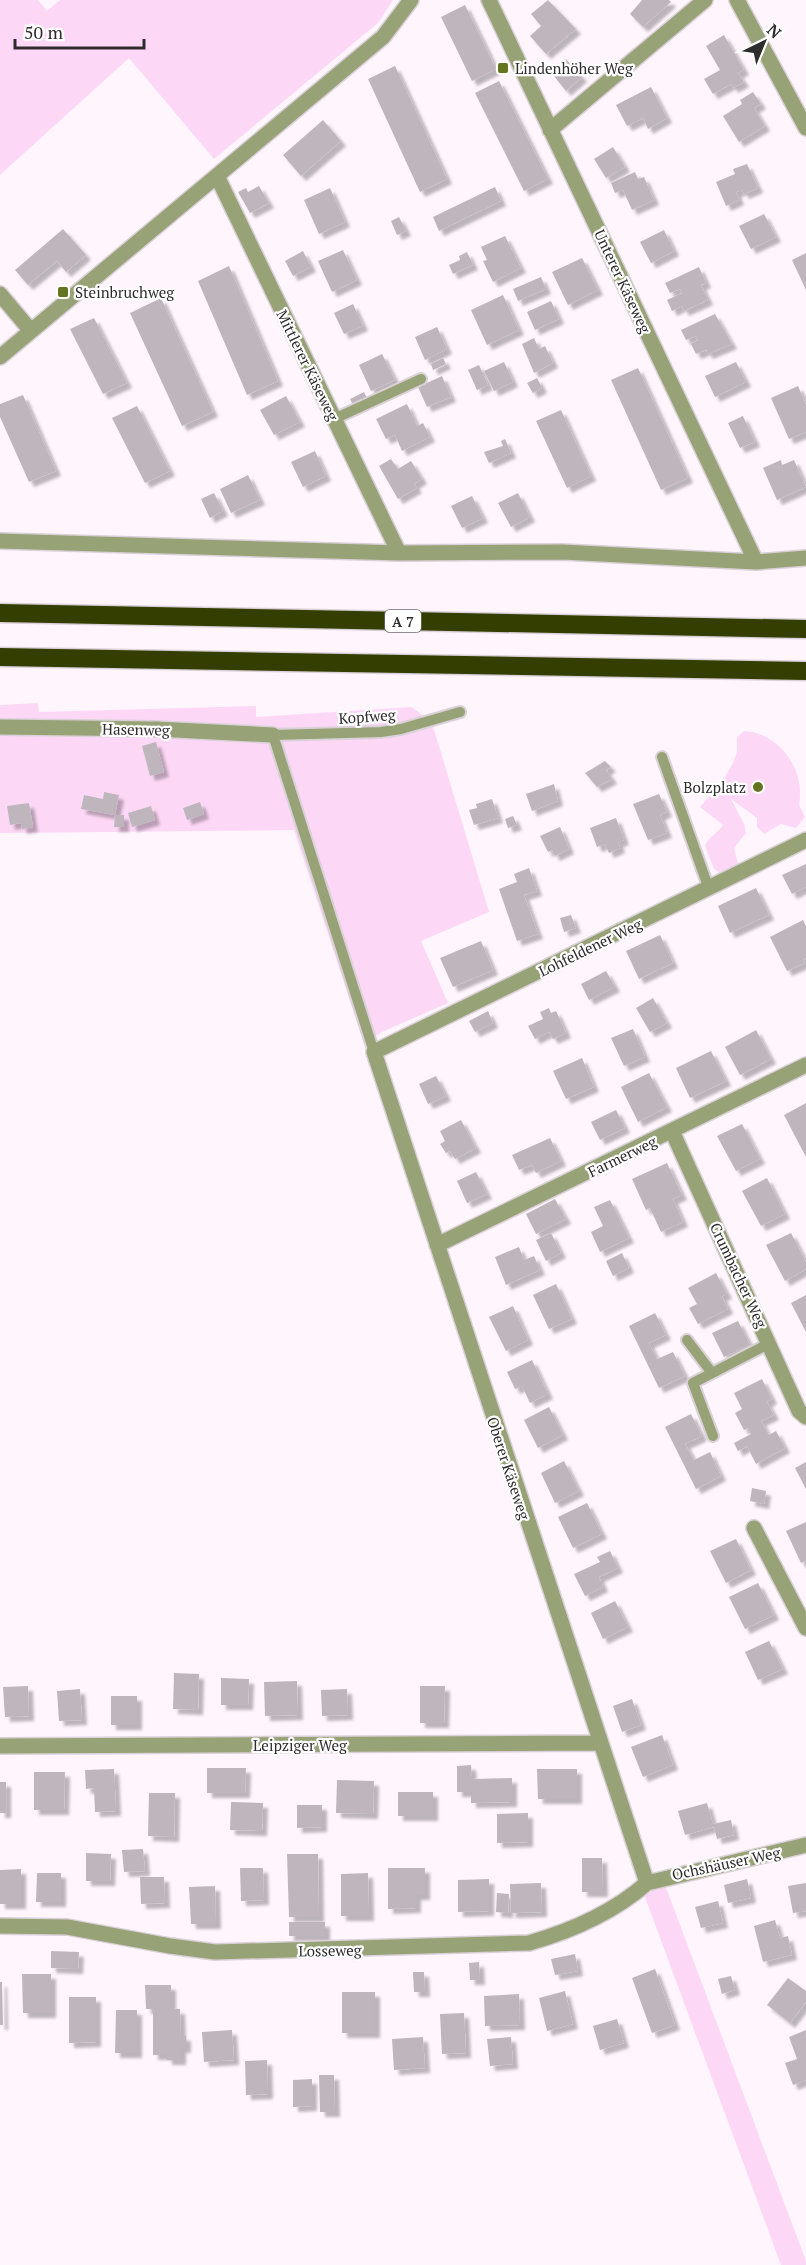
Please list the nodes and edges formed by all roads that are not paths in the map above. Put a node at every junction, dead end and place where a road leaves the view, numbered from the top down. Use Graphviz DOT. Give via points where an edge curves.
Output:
graph roads {
  1 [pos="411,0"];
  2 [pos="489,0"];
  3 [pos="705,0"];
  4 [pos="737,0"];
  5 [pos="806,128"];
  6 [pos="550,130"];
  7 [pos="217,176"];
  8 [pos="0,294"];
  9 [pos="31,331"];
  10 [pos="0,357"];
  11 [pos="421,379"];
  12 [pos="334,419"];
  13 [pos="0,541"];
  14 [pos="399,553"];
  15 [pos="806,558"];
  16 [pos="756,562"];
  17 [pos="0,613"];
  18 [pos="806,629"];
  19 [pos="0,657"];
  20 [pos="806,671"];
  21 [pos="460,712"];
  22 [pos="0,727"];
  23 [pos="273,735"];
  24 [pos="662,757"];
  25 [pos="806,840"];
  26 [pos="709,889"];
  27 [pos="374,1052"];
  28 [pos="806,1065"];
  29 [pos="672,1131"];
  30 [pos="437,1245"];
  31 [pos="687,1340"];
  32 [pos="770,1343"];
  33 [pos="712,1373"];
  34 [pos="806,1417"];
  35 [pos="713,1436"];
  36 [pos="754,1528"];
  37 [pos="806,1628"];
  38 [pos="599,1743"];
  39 [pos="0,1746"];
  40 [pos="806,1845"];
  41 [pos="647,1883"];
  42 [pos="0,1926"];
  1 -- 7 [label="street" via="383,37"];
  2 -- 6 [label="street, Unterer Käseweg"];
  3 -- 6 [label="street"];
  4 -- 5 [label="street"];
  6 -- 16 [label="street, Unterer Käseweg"];
  7 -- 9 [label="street"];
  7 -- 12 [label="street, Mittlerer Käseweg"];
  8 -- 9 [label="street"];
  9 -- 10 [label="street"];
  11 -- 12 [label="lane"];
  12 -- 14 [label="street, Mittlerer Käseweg"];
  13 -- 14 [label="street"];
  14 -- 16 [label="street" via="562,552"];
  15 -- 16 [label="street"];
  17 -- 18 [label="highway, A 7"];
  19 -- 20 [label="highway"];
  21 -- 23 [label="lane, Kopfweg" via="381,732"];
  22 -- 23 [label="street, Hasenweg"];
  23 -- 27 [label="lane"];
  24 -- 26 [label="lane"];
  25 -- 26 [label="street, Lohfeldener Weg"];
  26 -- 27 [label="street, Lohfeldener Weg"];
  27 -- 30 [label="street, Oberer Käseweg"];
  28 -- 29 [label="street, Farmerweg"];
  29 -- 30 [label="street, Farmerweg"];
  29 -- 32 [label="street, Crumbacher Weg"];
  30 -- 38 [label="street, Oberer Käseweg"];
  31 -- 33 [label="lane"];
  32 -- 33 [label="lane"];
  32 -- 34 [label="street, Crumbacher Weg" via="799,1411"];
  33 -- 35 [label="lane" via="693,1383"];
  36 -- 37 [label="street"];
  38 -- 39 [label="street, Leipziger Weg"];
  38 -- 41 [label="street, Oberer Käseweg"];
  40 -- 41 [label="street, Ochshäuser Weg"];
  41 -- 42 [label="street, Losseweg" via="609,1909 556,1935 529,1943 215,1952 67,1927"];
}
